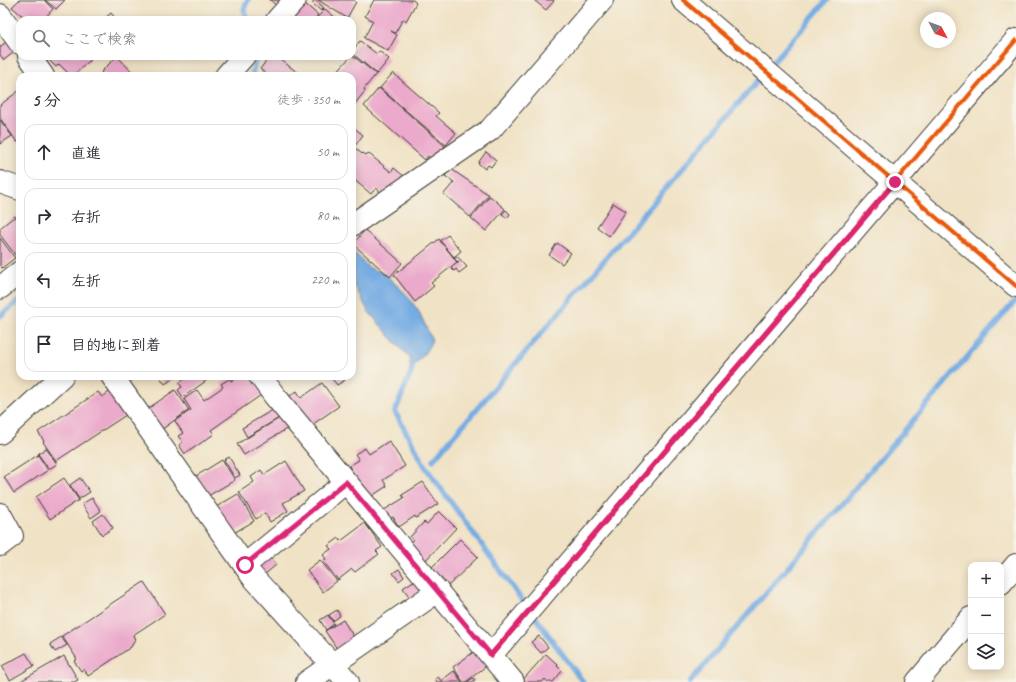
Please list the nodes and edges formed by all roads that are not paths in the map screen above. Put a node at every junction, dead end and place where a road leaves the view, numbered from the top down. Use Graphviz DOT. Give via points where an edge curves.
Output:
graph roads {
  1 [pos="296,0"];
  2 [pos="602,0"];
  3 [pos="683,0"];
  4 [pos="0,15"];
  5 [pos="281,16"];
  6 [pos="16,38"];
  7 [pos="1016,40"];
  8 [pos="32,60"];
  9 [pos="240,60"];
  10 [pos="40,72"];
  11 [pos="230,72"];
  12 [pos="0,182"];
  13 [pos="895,182"];
  14 [pos="16,188"];
  15 [pos="356,222"];
  16 [pos="16,275"];
  17 [pos="1016,286"];
  18 [pos="0,288"];
  19 [pos="58,380"];
  20 [pos="115,380"];
  21 [pos="263,380"];
  22 [pos="0,433"];
  23 [pos="346,482"];
  24 [pos="0,514"];
  25 [pos="0,545"];
  26 [pos="245,565"];
  27 [pos="1016,565"];
  28 [pos="1004,579"];
  29 [pos="438,591"];
  30 [pos="968,622"];
  31 [pos="491,655"];
  32 [pos="332,665"];
  33 [pos="307,682"];
  34 [pos="348,682"];
  35 [pos="513,682"];
  36 [pos="917,682"];
  1 -- 5 [label="street"];
  2 -- 15 [label="street" via="490,130"];
  3 -- 13 [label="street"];
  4 -- 6 [label="street"];
  7 -- 13 [label="street"];
  8 -- 10 [label="street"];
  9 -- 11 [label="street"];
  12 -- 14 [label="street"];
  13 -- 17 [label="street"];
  13 -- 31 [label="street"];
  16 -- 18 [label="street"];
  19 -- 22 [label="street"];
  20 -- 26 [label="street"];
  21 -- 23 [label="street"];
  23 -- 26 [label="street"];
  23 -- 29 [label="street"];
  24 -- 25 [label="street" via="12,536"];
  26 -- 32 [label="street"];
  27 -- 28 [label="street"];
  29 -- 31 [label="street"];
  29 -- 32 [label="street"];
  30 -- 36 [label="street"];
  31 -- 35 [label="street"];
  32 -- 33 [label="street"];
  32 -- 34 [label="street"];
}
